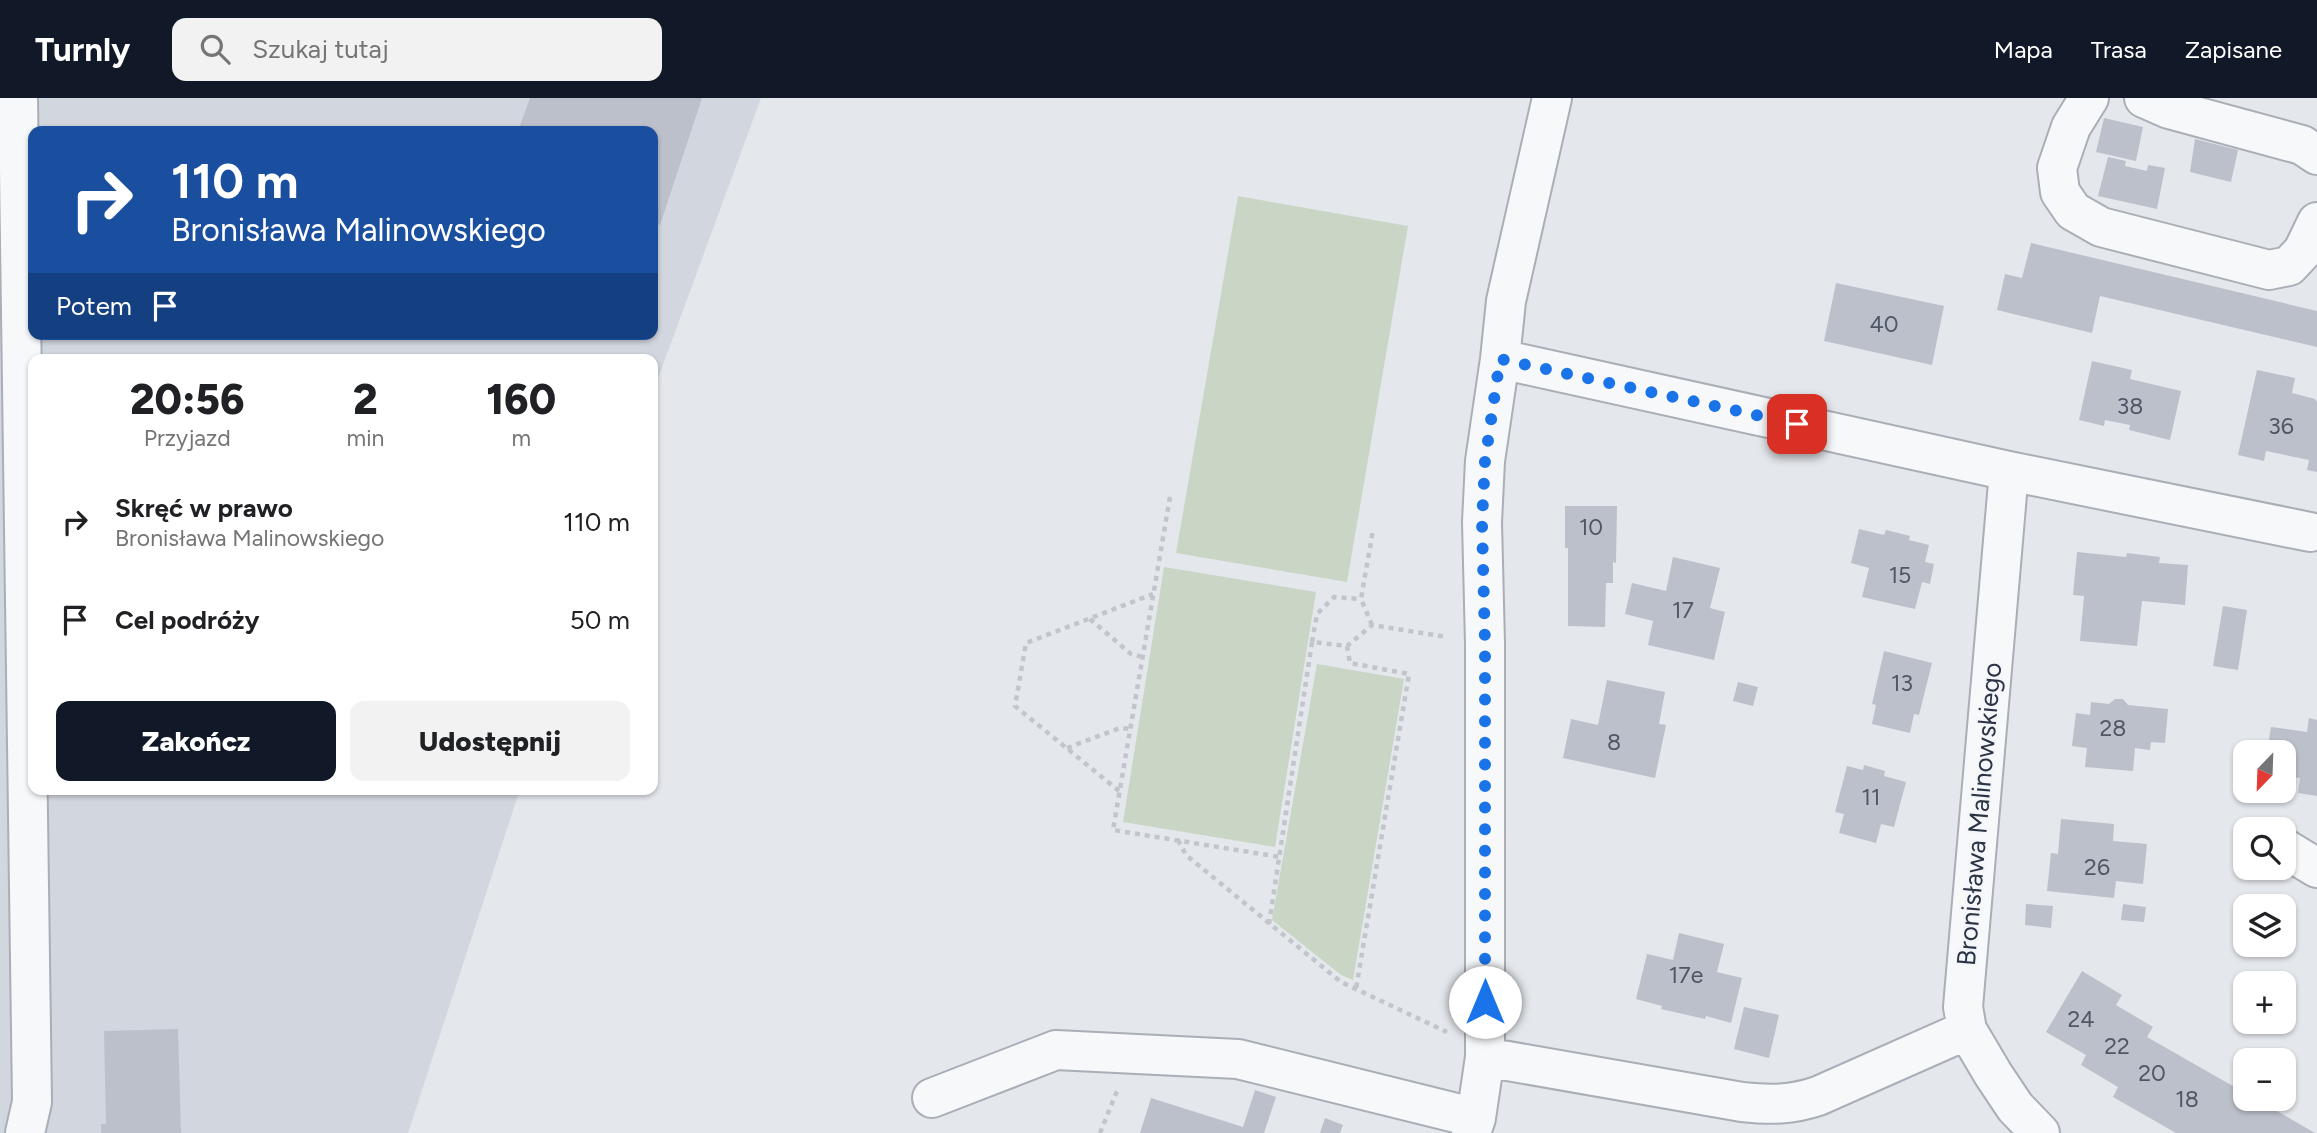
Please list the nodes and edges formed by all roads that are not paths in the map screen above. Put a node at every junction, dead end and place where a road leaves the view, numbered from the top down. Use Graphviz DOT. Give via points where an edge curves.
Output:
graph roads {
  1 [pos="18,98"];
  2 [pos="1552,98"];
  3 [pos="2090,98"];
  4 [pos="2144,98"];
  5 [pos="2317,155"];
  6 [pos="2317,222"];
  7 [pos="1500,359"];
  8 [pos="2009,471"];
  9 [pos="2310,532"];
  10 [pos="2296,855"];
  11 [pos="2317,868"];
  12 [pos="1966,1030"];
  13 [pos="1485,1057"];
  14 [pos="932,1098"];
  15 [pos="1473,1126"];
  16 [pos="25,1133"];
  17 [pos="2040,1133"];
  1 -- 16 [label="street" via="32,1102"];
  2 -- 7 [label="street" via="1506,301"];
  3 -- 6 [label="street" via="2071,127 2057,168 2060,191 2073,211 2101,227 2269,270 2289,266 2303,251"];
  4 -- 5 [label="street" via="2302,145"];
  7 -- 8 [label="street"];
  7 -- 13 [label="street" via="1482,510"];
  8 -- 9 [label="street"];
  8 -- 12 [label="street, Bronisława Malinowskiego" via="1964,978"];
  10 -- 11 [label="street"];
  12 -- 13 [label="street" via="1818,1096 1771,1105"];
  12 -- 17 [label="street, Bronisława Malinowskiego" via="2015,1107"];
  13 -- 15 [label="street"];
  14 -- 15 [label="street" via="1056,1050 1238,1059"];
}
